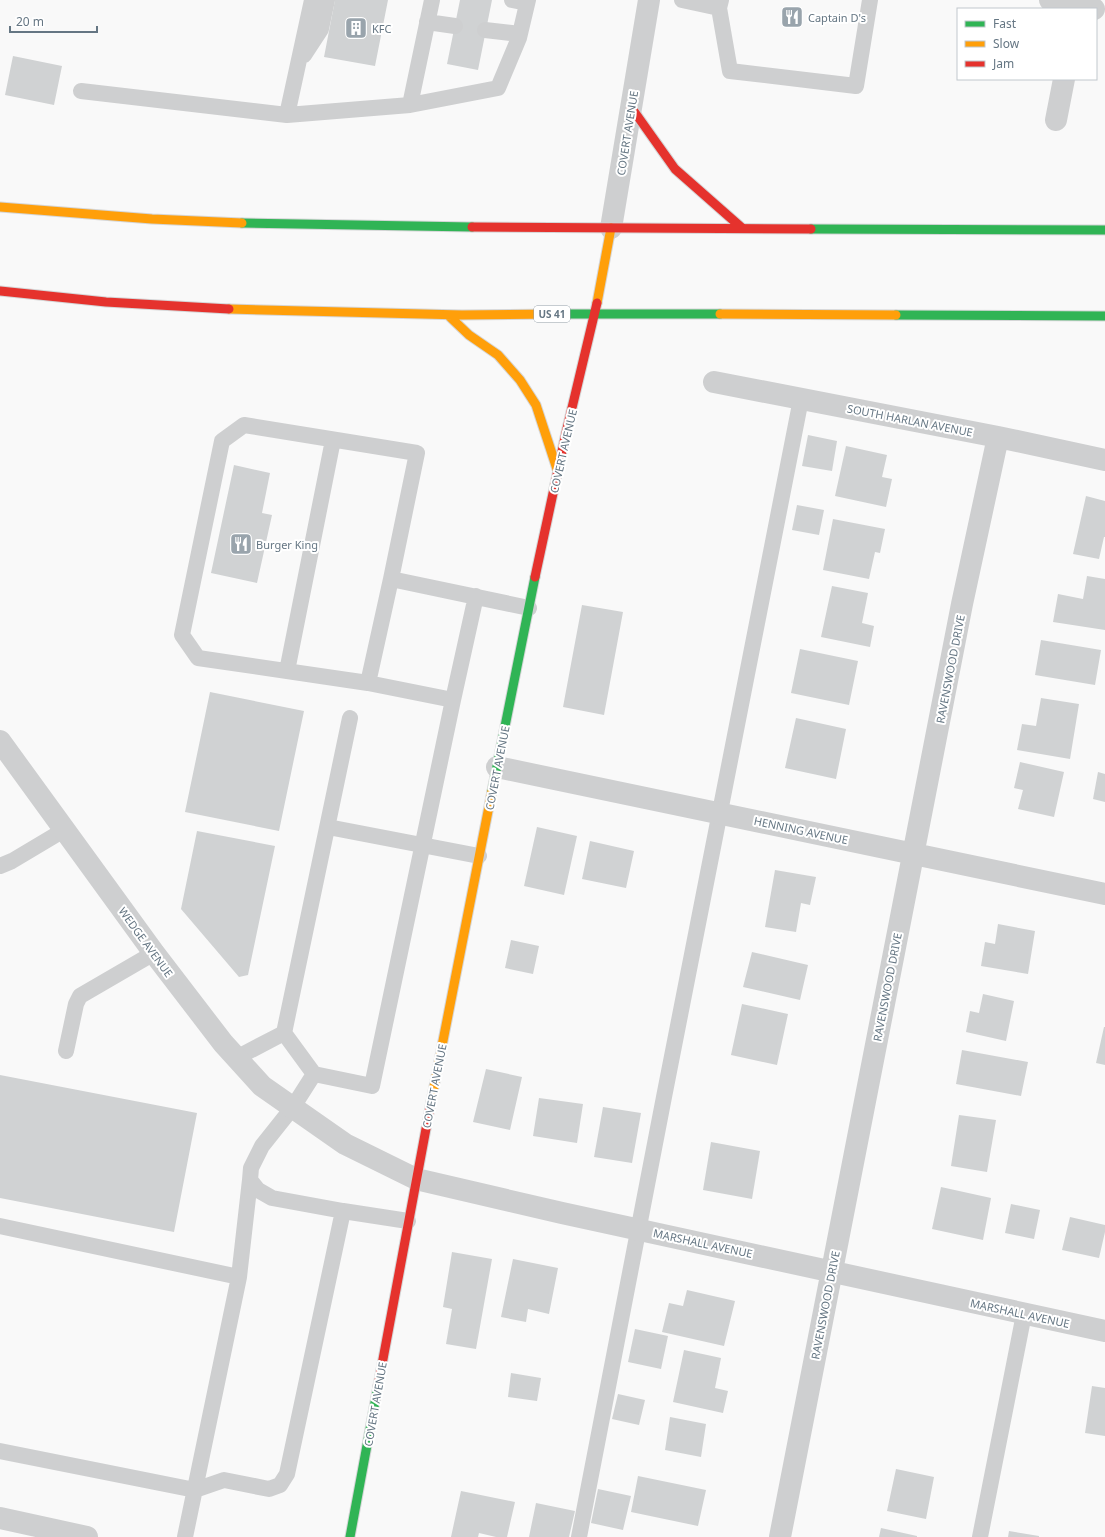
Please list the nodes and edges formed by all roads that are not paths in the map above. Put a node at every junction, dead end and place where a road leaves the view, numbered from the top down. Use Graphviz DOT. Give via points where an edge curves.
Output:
graph roads {
  1 [pos="312,0"];
  2 [pos="327,0"];
  3 [pos="432,0"];
  4 [pos="649,0"];
  5 [pos="682,0"];
  6 [pos="870,0"];
  7 [pos="1050,0"];
  8 [pos="522,1"];
  9 [pos="720,4"];
  10 [pos="1086,7"];
  11 [pos="427,22"];
  12 [pos="455,26"];
  13 [pos="485,30"];
  14 [pos="520,34"];
  15 [pos="299,63"];
  16 [pos="1064,80"];
  17 [pos="81,91"];
  18 [pos="410,105"];
  19 [pos="631,107"];
  20 [pos="287,116"];
  21 [pos="1056,120"];
  22 [pos="0,207"];
  23 [pos="611,228"];
  24 [pos="742,228"];
  25 [pos="1105,230"];
  26 [pos="0,291"];
  27 [pos="595,313"];
  28 [pos="448,315"];
  29 [pos="1105,316"];
  30 [pos="714,382"];
  31 [pos="801,399"];
  32 [pos="998,437"];
  33 [pos="333,440"];
  34 [pos="1105,460"];
  35 [pos="558,472"];
  36 [pos="391,578"];
  37 [pos="476,596"];
  38 [pos="529,608"];
  39 [pos="287,672"];
  40 [pos="368,683"];
  41 [pos="452,700"];
  42 [pos="350,718"];
  43 [pos="0,741"];
  44 [pos="497,767"];
  45 [pos="719,813"];
  46 [pos="328,827"];
  47 [pos="64,830"];
  48 [pos="422,845"];
  49 [pos="913,854"];
  50 [pos="479,856"];
  51 [pos="0,866"];
  52 [pos="1105,894"];
  53 [pos="154,953"];
  54 [pos="284,1033"];
  55 [pos="66,1051"];
  56 [pos="236,1058"];
  57 [pos="314,1074"];
  58 [pos="293,1107"];
  59 [pos="314,1122"];
  60 [pos="416,1179"];
  61 [pos="250,1180"];
  62 [pos="343,1211"];
  63 [pos="408,1221"];
  64 [pos="0,1226"];
  65 [pos="638,1229"];
  66 [pos="832,1271"];
  67 [pos="239,1277"];
  68 [pos="1024,1314"];
  69 [pos="1105,1331"];
  70 [pos="0,1451"];
  71 [pos="195,1490"];
  72 [pos="0,1518"];
  73 [pos="80,1536"];
  74 [pos="185,1537"];
  75 [pos="350,1537"];
  76 [pos="579,1537"];
  77 [pos="780,1537"];
  78 [pos="980,1537"];
  1 -- 15 [label="lane"];
  2 -- 15 [label="lane" via="321,29"];
  3 -- 11 [label="lane"];
  4 -- 19 [label="street, COVERT AVENUE"];
  5 -- 9 [label="lane"];
  6 -- 9 [label="lane" via="856,86 730,71"];
  7 -- 10 [label="street"];
  8 -- 14 [label="lane"];
  11 -- 12 [label="lane"];
  11 -- 18 [label="lane"];
  13 -- 14 [label="lane"];
  14 -- 18 [label="lane" via="498,88"];
  15 -- 20 [label="lane"];
  16 -- 21 [label="street"];
  17 -- 20 [label="lane"];
  18 -- 20 [label="lane"];
  19 -- 23 [label="street, COVERT AVENUE"];
  19 -- 24 [label="main road" via="675,169"];
  22 -- 23 [label="main road" via="180,222 402,228"];
  23 -- 24 [label="main road"];
  23 -- 27 [label="main road, COVERT AVENUE"];
  24 -- 25 [label="main road"];
  26 -- 28 [label="main road, US 41" via="106,302 248,310"];
  27 -- 28 [label="main road, US 41"];
  27 -- 29 [label="main road, US 41"];
  27 -- 35 [label="main road, COVERT AVENUE"];
  28 -- 35 [label="main road" via="469,335 498,355 520,380 536,405"];
  30 -- 31 [label="street, SOUTH HARLAN AVENUE"];
  31 -- 32 [label="street, SOUTH HARLAN AVENUE"];
  31 -- 45 [label="lane"];
  32 -- 34 [label="street, SOUTH HARLAN AVENUE"];
  32 -- 49 [label="street, RAVENSWOOD DRIVE"];
  33 -- 36 [label="lane" via="417,453"];
  33 -- 39 [label="lane"];
  33 -- 39 [label="lane" via="244,426 222,441 182,635 198,658"];
  35 -- 38 [label="main road, COVERT AVENUE"];
  36 -- 37 [label="lane"];
  36 -- 40 [label="lane"];
  37 -- 38 [label="lane"];
  37 -- 41 [label="lane"];
  38 -- 44 [label="main road, COVERT AVENUE"];
  39 -- 40 [label="lane"];
  40 -- 41 [label="lane"];
  41 -- 48 [label="lane"];
  42 -- 46 [label="lane"];
  43 -- 47 [label="street, WEDGE AVENUE"];
  44 -- 45 [label="street, HENNING AVENUE"];
  44 -- 50 [label="main road, COVERT AVENUE"];
  45 -- 49 [label="street, HENNING AVENUE"];
  45 -- 65 [label="lane"];
  46 -- 48 [label="lane"];
  46 -- 54 [label="lane"];
  47 -- 51 [label="lane"];
  47 -- 53 [label="street, WEDGE AVENUE"];
  48 -- 50 [label="lane"];
  48 -- 57 [label="lane" via="372,1086"];
  49 -- 52 [label="street, HENNING AVENUE"];
  49 -- 66 [label="street, RAVENSWOOD DRIVE"];
  50 -- 60 [label="main road, COVERT AVENUE"];
  53 -- 55 [label="lane" via="80,996"];
  53 -- 56 [label="street, WEDGE AVENUE"];
  54 -- 56 [label="lane"];
  54 -- 57 [label="lane"];
  56 -- 58 [label="street, WEDGE AVENUE" via="262,1086"];
  57 -- 58 [label="lane"];
  58 -- 59 [label="street, WEDGE AVENUE"];
  58 -- 61 [label="lane" via="262,1146 251,1168"];
  59 -- 60 [label="street, MARSHALL AVENUE" via="345,1144"];
  60 -- 63 [label="main road, COVERT AVENUE"];
  60 -- 65 [label="street, MARSHALL AVENUE"];
  61 -- 62 [label="lane" via="258,1190 272,1198"];
  61 -- 67 [label="lane"];
  62 -- 63 [label="lane"];
  62 -- 71 [label="lane" via="287,1474 280,1486 269,1489 224,1480"];
  63 -- 75 [label="main road, COVERT AVENUE"];
  64 -- 67 [label="lane"];
  65 -- 66 [label="street, MARSHALL AVENUE"];
  65 -- 76 [label="lane"];
  66 -- 68 [label="street, MARSHALL AVENUE"];
  66 -- 77 [label="street, RAVENSWOOD DRIVE"];
  67 -- 71 [label="lane"];
  68 -- 69 [label="street, MARSHALL AVENUE"];
  68 -- 78 [label="lane"];
  70 -- 71 [label="lane"];
  71 -- 74 [label="lane"];
  72 -- 73 [label="street"];
}
